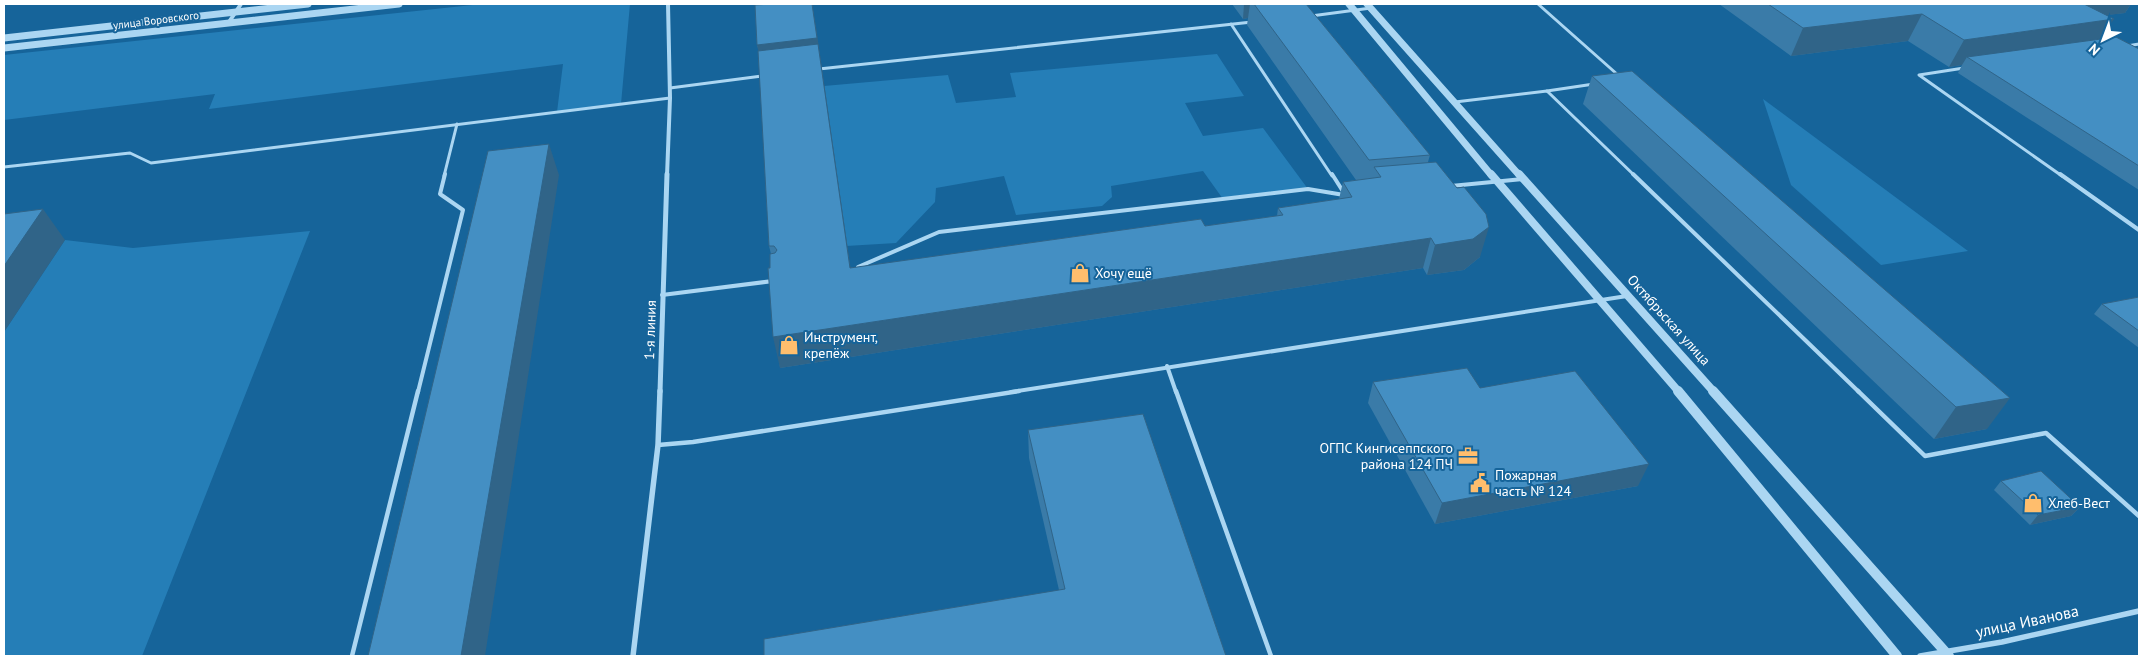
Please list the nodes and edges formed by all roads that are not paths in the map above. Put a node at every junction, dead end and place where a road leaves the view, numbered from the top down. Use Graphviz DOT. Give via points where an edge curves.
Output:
graph roads {
  1 [pos="242,4"];
  2 [pos="308,4"];
  3 [pos="399,4"];
  4 [pos="668,4"];
  5 [pos="1538,4"];
  6 [pos="1369,6"];
  7 [pos="1352,7"];
  8 [pos="234,12"];
  9 [pos="1309,16"];
  10 [pos="1260,21"];
  11 [pos="229,22"];
  12 [pos="1230,24"];
  13 [pos="4,38"];
  14 [pos="2139,44"];
  15 [pos="2120,46"];
  16 [pos="4,48"];
  17 [pos="1966,68"];
  18 [pos="812,70"];
  19 [pos="765,76"];
  20 [pos="1622,79"];
  21 [pos="1602,82"];
  22 [pos="670,88"];
  23 [pos="1547,91"];
  24 [pos="670,98"];
  25 [pos="1455,102"];
  26 [pos="457,124"];
  27 [pos="4,167"];
  28 [pos="1523,179"];
  29 [pos="1498,182"];
  30 [pos="1450,186"];
  31 [pos="2139,230"];
  32 [pos="858,268"];
  33 [pos="780,280"];
  34 [pos="662,295"];
  35 [pos="1628,296"];
  36 [pos="1600,301"];
  37 [pos="1167,366"];
  38 [pos="658,445"];
  39 [pos="2139,516"];
  40 [pos="2139,611"];
  41 [pos="1946,654"];
  42 [pos="352,656"];
  43 [pos="634,656"];
  44 [pos="1271,656"];
  45 [pos="1896,656"];
  46 [pos="1920,656"];
  1 -- 8 [label="street"];
  2 -- 8 [label="street"];
  3 -- 11 [label="street, улица Воровского"];
  4 -- 22 [label="street, 1-я линия"];
  5 -- 20 [label="lane"];
  6 -- 7 [label="lane"];
  6 -- 25 [label="street, Октябрьская улица"];
  7 -- 9 [label="lane"];
  7 -- 29 [label="street"];
  8 -- 11 [label="street"];
  8 -- 13 [label="street"];
  10 -- 12 [label="lane"];
  11 -- 16 [label="street, улица Воровского"];
  12 -- 18 [label="lane"];
  12 -- 32 [label="lane" via="1345,195 1308,189 939,232"];
  14 -- 15 [label="lane"];
  17 -- 31 [label="lane" via="1918,75"];
  19 -- 22 [label="lane"];
  21 -- 23 [label="lane"];
  22 -- 24 [label="street, 1-я линия"];
  23 -- 25 [label="lane"];
  23 -- 39 [label="lane" via="1925,456 2046,433"];
  24 -- 26 [label="lane"];
  24 -- 34 [label="street, 1-я линия"];
  25 -- 28 [label="street, Октябрьская улица"];
  26 -- 27 [label="lane" via="151,163 130,153"];
  26 -- 42 [label="lane" via="440,194 464,210"];
  28 -- 29 [label="lane"];
  28 -- 35 [label="street, Октябрьская улица"];
  29 -- 30 [label="lane"];
  29 -- 36 [label="street"];
  33 -- 34 [label="lane"];
  34 -- 38 [label="street, 1-я линия"];
  35 -- 36 [label="lane"];
  35 -- 41 [label="street, Октябрьская улица"];
  36 -- 37 [label="lane"];
  36 -- 45 [label="street"];
  37 -- 38 [label="lane" via="973,399"];
  37 -- 44 [label="lane"];
  38 -- 43 [label="street, 1-я линия"];
  40 -- 41 [label="street, улица Иванова"];
  41 -- 46 [label="street, улица Иванова"];
}
